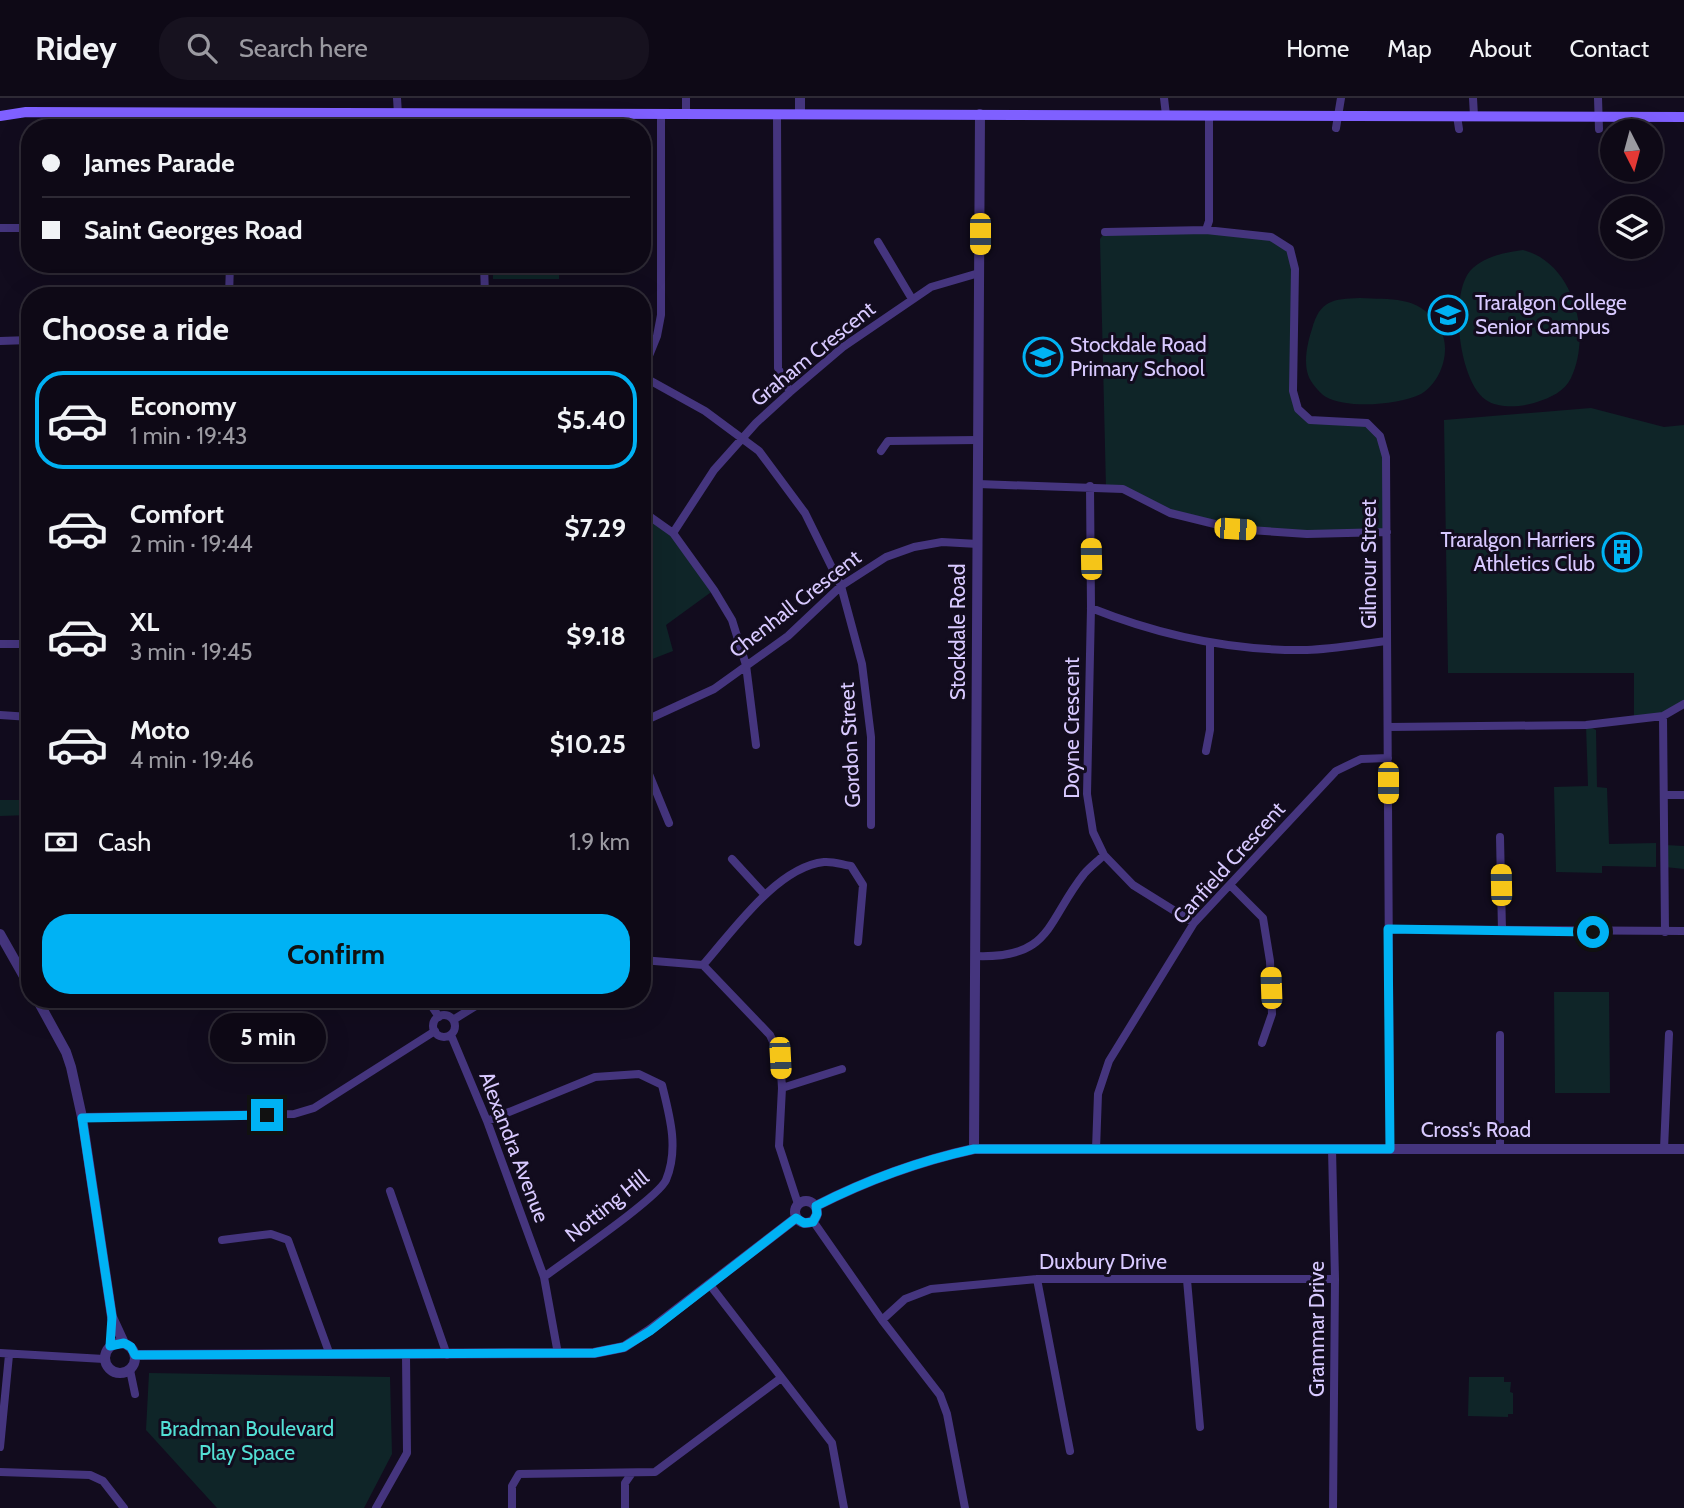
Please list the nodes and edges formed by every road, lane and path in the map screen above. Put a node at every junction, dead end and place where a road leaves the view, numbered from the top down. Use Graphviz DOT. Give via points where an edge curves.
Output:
graph roads {
  1 [pos="397,98"];
  2 [pos="686,98"];
  3 [pos="800,98"];
  4 [pos="1164,98"];
  5 [pos="1341,98"];
  6 [pos="1473,98"];
  7 [pos="1598,98"];
  8 [pos="0,109"];
  9 [pos="26,113"];
  10 [pos="230,113"];
  11 [pos="574,113"];
  12 [pos="661,113"];
  13 [pos="398,114"];
  14 [pos="485,114"];
  15 [pos="686,114"];
  16 [pos="777,114"];
  17 [pos="800,114"];
  18 [pos="980,114"];
  19 [pos="1166,115"];
  20 [pos="1209,115"];
  21 [pos="0,116"];
  22 [pos="1338,116"];
  23 [pos="1457,116"];
  24 [pos="1474,116"];
  25 [pos="1598,116"];
  26 [pos="1684,117"];
  27 [pos="230,119"];
  28 [pos="485,119"];
  29 [pos="574,119"];
  30 [pos="1336,128"];
  31 [pos="1459,128"];
  32 [pos="1599,129"];
  33 [pos="0,228"];
  34 [pos="21,228"];
  35 [pos="1206,230"];
  36 [pos="1105,232"];
  37 [pos="878,242"];
  38 [pos="979,273"];
  39 [pos="912,299"];
  40 [pos="21,340"];
  41 [pos="0,341"];
  42 [pos="651,351"];
  43 [pos="651,379"];
  44 [pos="790,392"];
  45 [pos="743,440"];
  46 [pos="978,440"];
  47 [pos="881,451"];
  48 [pos="978,484"];
  49 [pos="1090,486"];
  50 [pos="651,517"];
  51 [pos="1387,532"];
  52 [pos="673,533"];
  53 [pos="978,544"];
  54 [pos="841,586"];
  55 [pos="1091,608"];
  56 [pos="1387,640"];
  57 [pos="0,644"];
  58 [pos="21,644"];
  59 [pos="1210,644"];
  60 [pos="746,665"];
  61 [pos="1684,704"];
  62 [pos="0,716"];
  63 [pos="1663,716"];
  64 [pos="21,717"];
  65 [pos="651,718"];
  66 [pos="1388,727"];
  67 [pos="756,745"];
  68 [pos="1206,751"];
  69 [pos="1388,758"];
  70 [pos="651,779"];
  71 [pos="1664,795"];
  72 [pos="1684,795"];
  73 [pos="669,823"];
  74 [pos="871,825"];
  75 [pos="1500,836"];
  76 [pos="1104,855"];
  77 [pos="732,859"];
  78 [pos="1230,885"];
  79 [pos="765,895"];
  80 [pos="1194,923"];
  81 [pos="1388,929"];
  82 [pos="1684,931"];
  83 [pos="1502,932"];
  84 [pos="1665,932"];
  85 [pos="0,934"];
  86 [pos="858,942"];
  87 [pos="975,956"];
  88 [pos="651,961"];
  89 [pos="703,965"];
  90 [pos="21,971"];
  91 [pos="42,1008"];
  92 [pos="433,1008"];
  93 [pos="472,1008"];
  94 [pos="439,1017"];
  95 [pos="453,1020"];
  96 [pos="435,1031"];
  97 [pos="1669,1034"];
  98 [pos="451,1035"];
  99 [pos="1500,1035"];
  100 [pos="1262,1043"];
  101 [pos="842,1069"];
  102 [pos="782,1088"];
  103 [pos="82,1118"];
  104 [pos="487,1121"];
  105 [pos="974,1149"];
  106 [pos="1096,1149"];
  107 [pos="1332,1149"];
  108 [pos="1390,1149"];
  109 [pos="1500,1149"];
  110 [pos="1664,1149"];
  111 [pos="1684,1149"];
  112 [pos="390,1191"];
  113 [pos="798,1204"];
  114 [pos="816,1206"];
  115 [pos="796,1218"];
  116 [pos="813,1222"];
  117 [pos="222,1240"];
  118 [pos="544,1277"];
  119 [pos="1037,1279"];
  120 [pos="1335,1279"];
  121 [pos="1186,1280"];
  122 [pos="710,1285"];
  123 [pos="112,1317"];
  124 [pos="882,1320"];
  125 [pos="124,1343"];
  126 [pos="110,1346"];
  127 [pos="4,1354"];
  128 [pos="558,1354"];
  129 [pos="135,1355"];
  130 [pos="330,1355"];
  131 [pos="406,1355"];
  132 [pos="447,1355"];
  133 [pos="104,1359"];
  134 [pos="130,1370"];
  135 [pos="780,1378"];
  136 [pos="135,1394"];
  137 [pos="1199,1427"];
  138 [pos="0,1447"];
  139 [pos="1070,1451"];
  140 [pos="0,1472"];
  141 [pos="632,1473"];
  142 [pos="124,1508"];
  143 [pos="376,1508"];
  144 [pos="512,1508"];
  145 [pos="625,1508"];
  146 [pos="844,1508"];
  147 [pos="965,1508"];
  148 [pos="1334,1508"];
  1 -- 13 [label="street"];
  2 -- 15 [label="street"];
  3 -- 17 [label="street"];
  4 -- 19 [label="street"];
  5 -- 22 [label="street"];
  6 -- 24 [label="street"];
  7 -- 25 [label="street"];
  8 -- 9 [label="main road"];
  9 -- 10 [label="main road"];
  9 -- 21 [label="main road"];
  10 -- 13 [label="main road"];
  10 -- 27 [label="street"];
  11 -- 12 [label="main road"];
  11 -- 14 [label="main road"];
  11 -- 29 [label="street"];
  12 -- 15 [label="main road"];
  12 -- 42 [label="street" via="662,315"];
  13 -- 14 [label="main road"];
  14 -- 28 [label="street"];
  15 -- 16 [label="main road"];
  16 -- 17 [label="main road"];
  16 -- 44 [label="street" via="778,368"];
  17 -- 18 [label="main road"];
  18 -- 19 [label="main road"];
  18 -- 38 [label="street, Stockdale Road"];
  19 -- 20 [label="main road"];
  20 -- 22 [label="main road"];
  20 -- 35 [label="street"];
  22 -- 23 [label="main road"];
  22 -- 30 [label="street"];
  23 -- 24 [label="main road"];
  23 -- 31 [label="street"];
  24 -- 25 [label="main road"];
  25 -- 26 [label="main road"];
  25 -- 32 [label="street"];
  33 -- 34 [label="street"];
  35 -- 36 [label="street"];
  35 -- 51 [label="street, Gilmour Street" via="1271,237 1290,249 1295,269 1293,391 1297,409 1310,420 1367,423 1380,436 1386,457"];
  37 -- 39 [label="street"];
  38 -- 39 [label="street, Graham Crescent" via="931,287"];
  38 -- 46 [label="street, Stockdale Road"];
  39 -- 44 [label="street, Graham Crescent" via="843,347"];
  40 -- 41 [label="street"];
  43 -- 45 [label="street, Gordon Street"];
  44 -- 45 [label="street, Graham Crescent"];
  45 -- 52 [label="street, Graham Crescent" via="714,470"];
  45 -- 54 [label="street, Gordon Street" via="759,452 805,513"];
  46 -- 47 [label="street" via="888,441"];
  46 -- 48 [label="street, Stockdale Road"];
  48 -- 49 [label="street"];
  48 -- 53 [label="street, Stockdale Road"];
  49 -- 51 [label="street" via="1123,489 1170,513 1235,529 1307,534"];
  49 -- 55 [label="street, Doyne Crescent"];
  50 -- 52 [label="street"];
  51 -- 56 [label="street, Gilmour Street"];
  52 -- 60 [label="street" via="732,620"];
  53 -- 54 [label="street, Chenhall Crescent" via="942,542 914,547 886,557"];
  53 -- 87 [label="street, Stockdale Road"];
  54 -- 60 [label="street, Chenhall Crescent" via="788,636"];
  54 -- 74 [label="street, Gordon Street" via="864,676 872,737"];
  55 -- 59 [label="street" via="1128,623"];
  55 -- 76 [label="street, Doyne Crescent" via="1087,794 1093,832"];
  56 -- 59 [label="street" via="1309,650"];
  56 -- 66 [label="street, Gilmour Street"];
  57 -- 58 [label="street"];
  59 -- 68 [label="street"];
  60 -- 65 [label="street, Chenhall Crescent" via="714,689"];
  60 -- 67 [label="street"];
  61 -- 63 [label="street"];
  62 -- 64 [label="street"];
  63 -- 66 [label="street" via="1586,725"];
  63 -- 71 [label="street"];
  66 -- 69 [label="street, Gilmour Street"];
  69 -- 78 [label="street, Canfield Crescent" via="1361,759 1336,771"];
  69 -- 81 [label="street, Gilmour Street"];
  70 -- 73 [label="street"];
  71 -- 72 [label="street"];
  71 -- 84 [label="street"];
  75 -- 83 [label="street"];
  76 -- 80 [label="street, Doyne Crescent" via="1133,885"];
  76 -- 87 [label="street" via="1084,874 1049,930 1024,950 1000,957"];
  77 -- 79 [label="street"];
  78 -- 80 [label="street, Canfield Crescent"];
  78 -- 100 [label="street" via="1263,918 1272,1014"];
  79 -- 86 [label="street" via="800,869 826,862 851,866 863,885"];
  79 -- 89 [label="street"];
  80 -- 106 [label="street, Canfield Crescent" via="1109,1061 1098,1094"];
  81 -- 83 [label="street"];
  81 -- 108 [label="street, Gilmour Street"];
  82 -- 84 [label="street"];
  83 -- 84 [label="street"];
  85 -- 90 [label="street"];
  87 -- 105 [label="street, Stockdale Road"];
  88 -- 89 [label="street"];
  89 -- 102 [label="street" via="770,1035 780,1058"];
  91 -- 103 [label="street" via="66,1052"];
  92 -- 94 [label="street"];
  93 -- 95 [label="street"];
  94 -- 95 [label="street"];
  94 -- 96 [label="street"];
  95 -- 98 [label="street"];
  96 -- 98 [label="street" via="444,1037"];
  96 -- 103 [label="street" via="314,1108 293,1114"];
  97 -- 110 [label="street"];
  98 -- 104 [label="street, Alexandra Avenue"];
  99 -- 109 [label="street"];
  101 -- 102 [label="street"];
  102 -- 113 [label="street" via="779,1146"];
  103 -- 123 [label="street"];
  104 -- 118 [label="street, Alexandra Avenue"];
  104 -- 118 [label="street, Notting Hill" via="595,1077 639,1074 662,1085 674,1149 665,1182"];
  105 -- 106 [label="street, Cross's Road"];
  105 -- 114 [label="street, Cross's Road" via="891,1172"];
  106 -- 107 [label="street, Cross's Road"];
  107 -- 108 [label="street, Cross's Road"];
  107 -- 120 [label="street, Grammar Drive"];
  108 -- 109 [label="street, Cross's Road"];
  109 -- 110 [label="street, Cross's Road"];
  110 -- 111 [label="street, Cross's Road"];
  112 -- 132 [label="street"];
  113 -- 114 [label="street" via="807,1200"];
  113 -- 115 [label="street"];
  114 -- 116 [label="street"];
  115 -- 116 [label="street"];
  115 -- 122 [label="street"];
  116 -- 124 [label="street"];
  117 -- 130 [label="street" via="271,1234 288,1240"];
  118 -- 128 [label="street, Alexandra Avenue"];
  119 -- 121 [label="street, Duxbury Drive"];
  119 -- 124 [label="street, Duxbury Drive" via="931,1289 905,1299"];
  119 -- 139 [label="street"];
  120 -- 121 [label="street, Duxbury Drive"];
  120 -- 148 [label="street, Grammar Drive"];
  121 -- 137 [label="street"];
  122 -- 128 [label="street" via="624,1347"];
  122 -- 135 [label="street"];
  123 -- 125 [label="street"];
  123 -- 126 [label="street"];
  124 -- 147 [label="street" via="940,1395"];
  125 -- 126 [label="street"];
  125 -- 129 [label="street"];
  126 -- 133 [label="street"];
  127 -- 133 [label="street"];
  127 -- 138 [label="street"];
  128 -- 132 [label="street"];
  129 -- 130 [label="street"];
  129 -- 134 [label="street"];
  130 -- 131 [label="street"];
  131 -- 132 [label="street"];
  131 -- 143 [label="street" via="407,1453"];
  133 -- 134 [label="street" via="113,1371"];
  134 -- 136 [label="street"];
  135 -- 141 [label="street" via="655,1472"];
  135 -- 146 [label="street" via="832,1443"];
  140 -- 142 [label="street" via="90,1475 103,1481"];
  141 -- 144 [label="street" via="519,1475 512,1486"];
  141 -- 145 [label="street" via="625,1483"];
}
